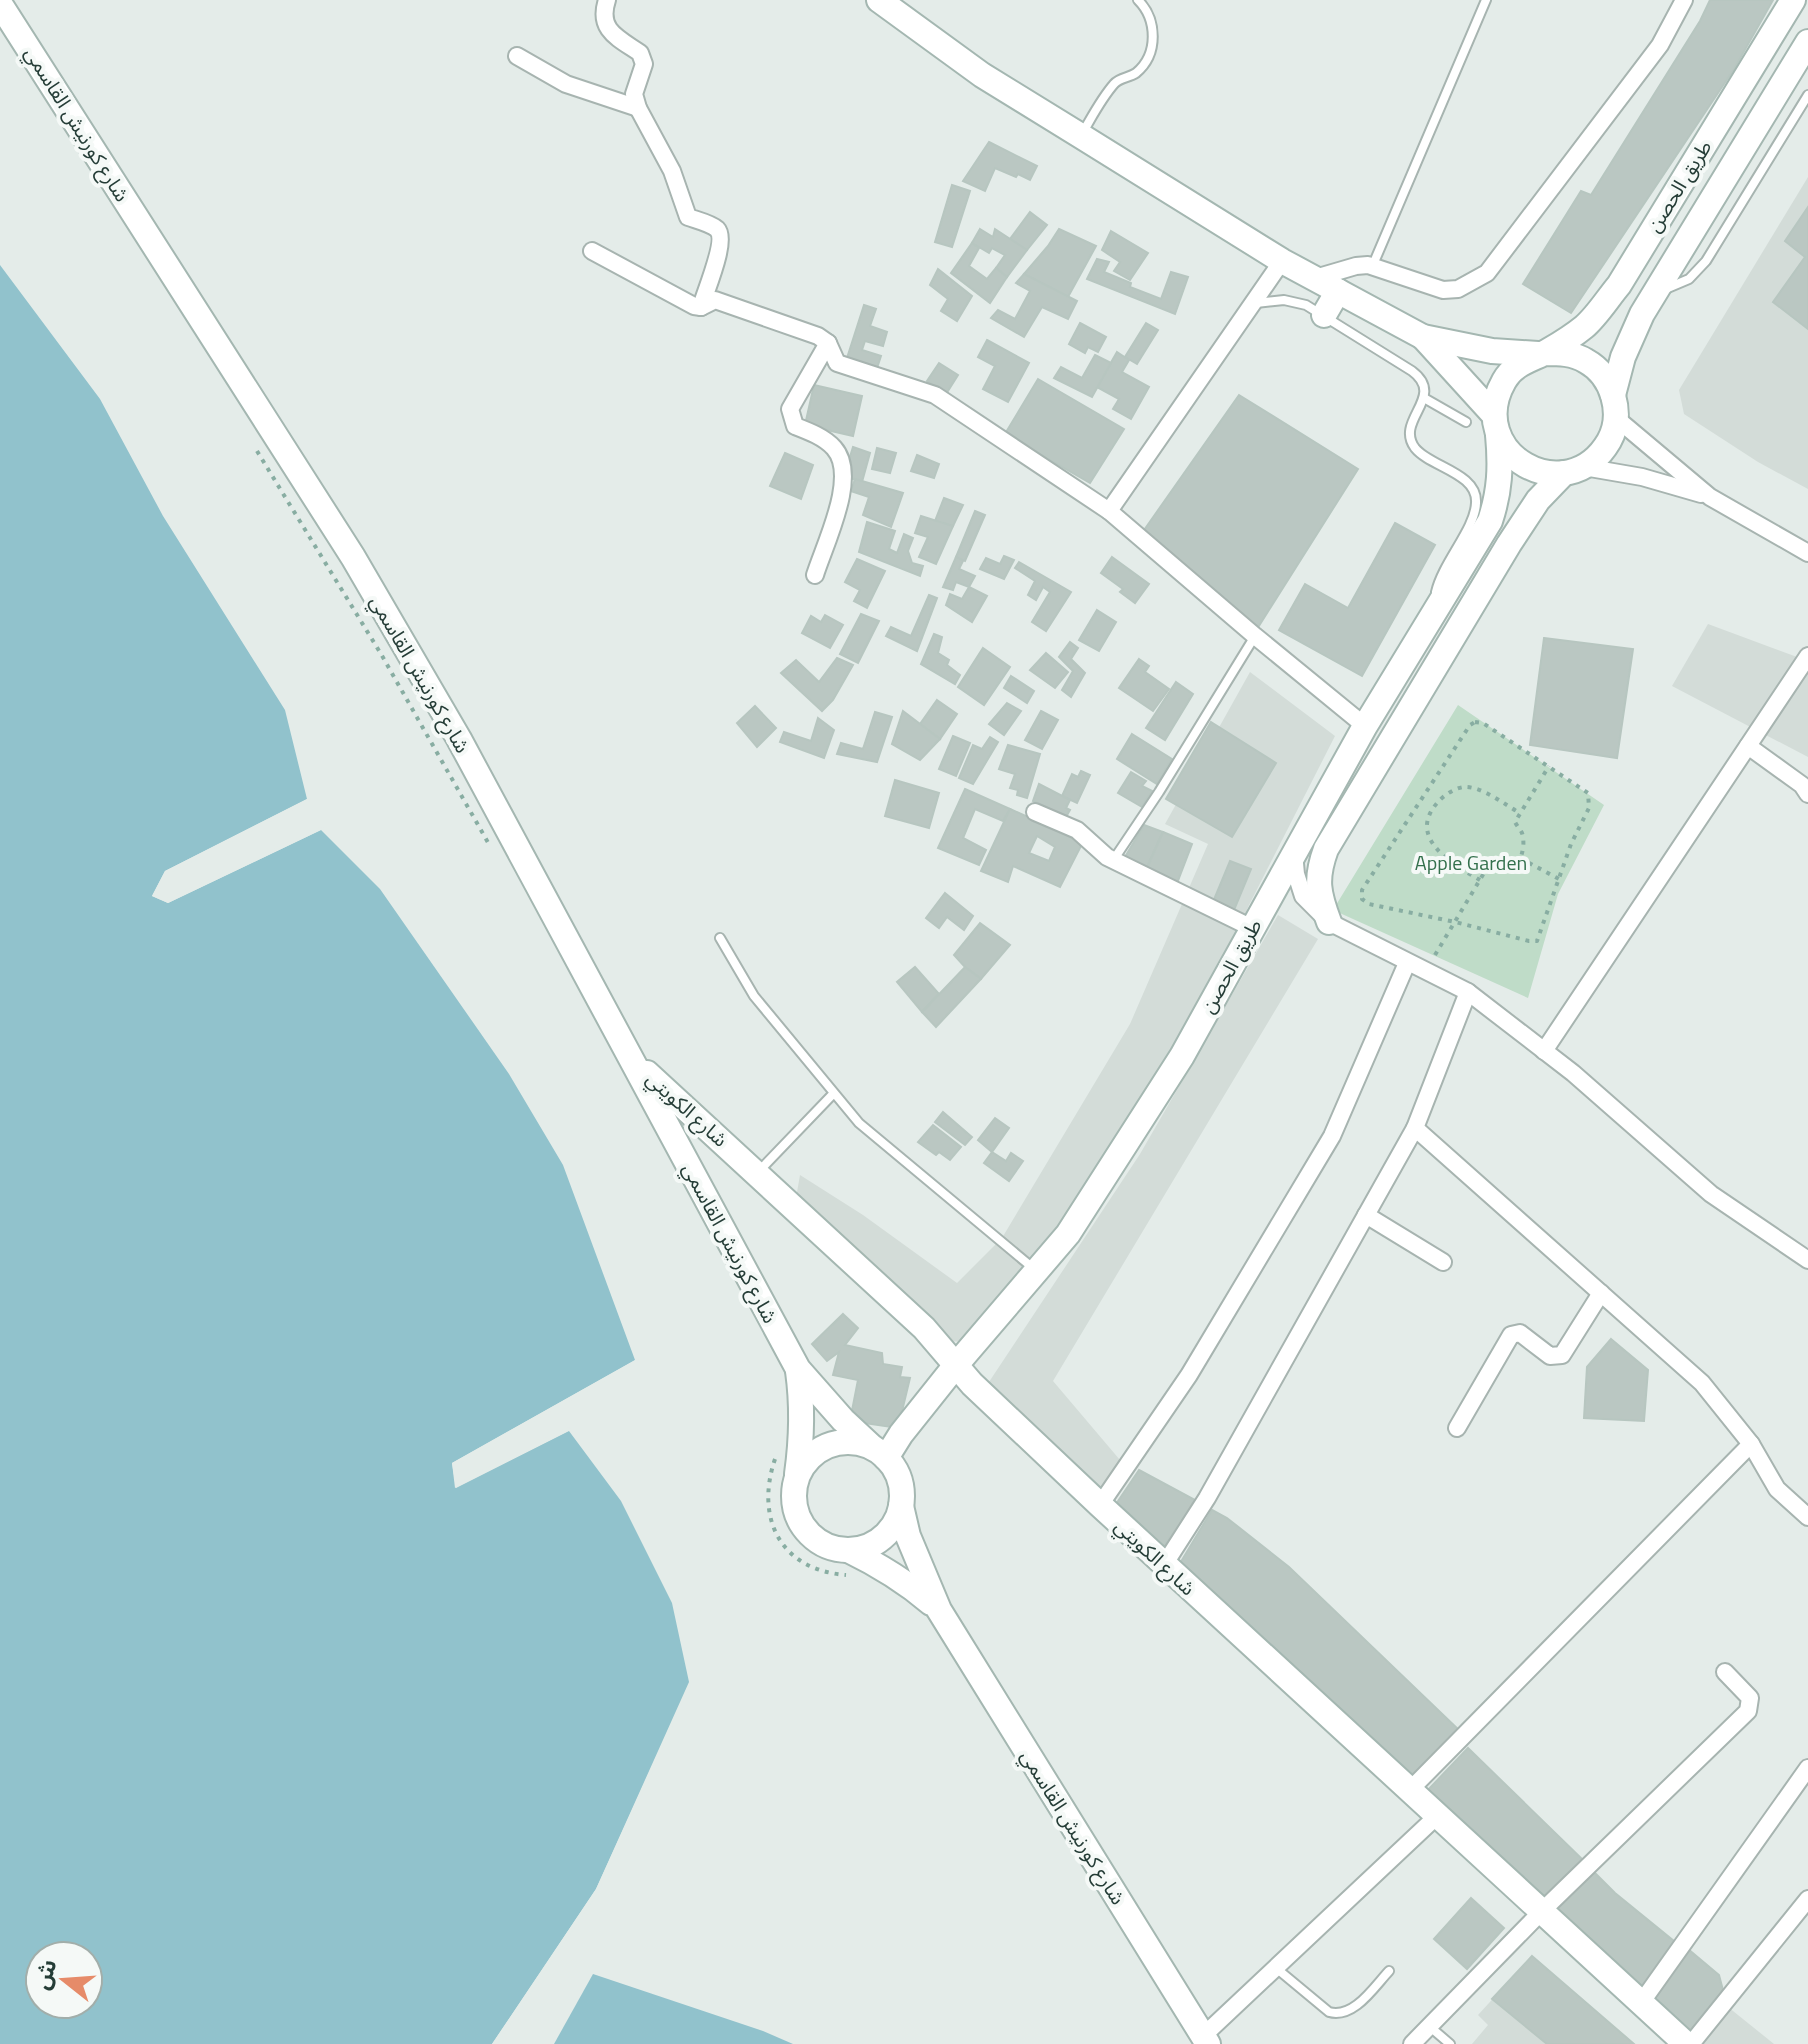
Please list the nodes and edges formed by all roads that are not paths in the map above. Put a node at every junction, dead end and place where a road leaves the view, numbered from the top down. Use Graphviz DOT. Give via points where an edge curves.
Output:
graph roads {
  1 [pos="607,0"];
  2 [pos="879,0"];
  3 [pos="1138,0"];
  4 [pos="1486,0"];
  5 [pos="1684,0"];
  6 [pos="1793,0"];
  7 [pos="0,4"];
  8 [pos="1808,42"];
  9 [pos="517,56"];
  10 [pos="1808,95"];
  11 [pos="638,108"];
  12 [pos="1081,136"];
  13 [pos="592,251"];
  14 [pos="1282,261"];
  15 [pos="1372,267"];
  16 [pos="1315,278"];
  17 [pos="1338,291"];
  18 [pos="1655,292"];
  19 [pos="1251,305"];
  20 [pos="701,307"];
  21 [pos="1324,315"];
  22 [pos="1423,337"];
  23 [pos="828,343"];
  24 [pos="1542,354"];
  25 [pos="1424,398"];
  26 [pos="1614,406"];
  27 [pos="1466,422"];
  28 [pos="1496,425"];
  29 [pos="1574,470"];
  30 [pos="1710,497"];
  31 [pos="1109,511"];
  32 [pos="1808,553"];
  33 [pos="815,575"];
  34 [pos="1435,612"];
  35 [pos="1255,636"];
  36 [pos="1808,656"];
  37 [pos="1365,726"];
  38 [pos="1748,746"];
  39 [pos="1808,794"];
  40 [pos="1035,812"];
  41 [pos="1294,853"];
  42 [pos="1113,860"];
  43 [pos="1329,922"];
  44 [pos="1252,928"];
  45 [pos="720,938"];
  46 [pos="1407,963"];
  47 [pos="1468,992"];
  48 [pos="1544,1051"];
  49 [pos="633,1060"];
  50 [pos="833,1094"];
  51 [pos="1415,1128"];
  52 [pos="757,1173"];
  53 [pos="1366,1215"];
  54 [pos="1808,1260"];
  55 [pos="1443,1262"];
  56 [pos="1036,1272"];
  57 [pos="1601,1293"];
  58 [pos="956,1365"];
  59 [pos="798,1369"];
  60 [pos="1457,1428"];
  61 [pos="1751,1444"];
  62 [pos="879,1452"];
  63 [pos="795,1482"];
  64 [pos="1100,1505"];
  65 [pos="901,1506"];
  66 [pos="1808,1517"];
  67 [pos="848,1550"];
  68 [pos="1164,1565"];
  69 [pos="939,1610"];
  70 [pos="1725,1672"];
  71 [pos="1808,1768"];
  72 [pos="1410,1790"];
  73 [pos="1437,1816"];
  74 [pos="1808,1899"];
  75 [pos="1543,1910"];
  76 [pos="1275,1967"];
  77 [pos="1389,1971"];
  78 [pos="1641,2003"];
  79 [pos="1429,2026"];
  80 [pos="1205,2040"];
  81 [pos="1412,2044"];
  82 [pos="1450,2044"];
  83 [pos="1688,2044"];
  1 -- 11 [label="street" via="605,25 640,53 644,64 634,94"];
  2 -- 12 [label="street" via="982,75"];
  3 -- 12 [label="lane" via="1149,11 1154,34 1146,60 1103,96"];
  4 -- 15 [label="lane"];
  5 -- 15 [label="street" via="1660,45 1487,273 1458,289 1443,290"];
  6 -- 24 [label="street, طريق الحصن" via="1619,285 1585,326"];
  7 -- 49 [label="street, شارع كورنيش القاسمي" via="353,557 459,739"];
  8 -- 18 [label="street, طريق الحصن"];
  9 -- 11 [label="street" via="566,84"];
  10 -- 18 [label="lane" via="1706,261 1678,286"];
  11 -- 20 [label="street" via="672,171 688,217 721,235"];
  12 -- 14 [label="street"];
  13 -- 20 [label="street"];
  14 -- 16 [label="street"];
  14 -- 19 [label="street"];
  15 -- 16 [label="street" via="1356,266"];
  16 -- 17 [label="street"];
  17 -- 21 [label="street"];
  17 -- 22 [label="street"];
  18 -- 26 [label="street, طريق الحصن" via="1623,357"];
  19 -- 21 [label="lane" via="1284,300"];
  19 -- 31 [label="street"];
  20 -- 23 [label="street" via="715,300"];
  21 -- 25 [label="lane" via="1418,375"];
  22 -- 24 [label="street" via="1492,351"];
  22 -- 28 [label="street"];
  23 -- 31 [label="street" via="837,363 935,395"];
  23 -- 33 [label="street" via="790,409 795,426 833,446 843,461 843,491"];
  24 -- 26 [label="street" via="1567,353 1587,361 1603,375"];
  24 -- 28 [label="street" via="1520,363 1506,377 1497,395"];
  25 -- 27 [label="lane"];
  25 -- 34 [label="lane" via="1410,427 1412,444 1464,480 1476,496 1472,516 1438,582"];
  26 -- 29 [label="street" via="1611,437 1600,454"];
  26 -- 30 [label="street"];
  28 -- 29 [label="street" via="1509,453 1525,466 1544,473"];
  28 -- 34 [label="street, طريق الحصن" via="1502,472 1498,497 1490,521"];
  29 -- 30 [label="street" via="1642,477"];
  29 -- 43 [label="street" via="1538,500 1509,544 1326,849 1319,891"];
  30 -- 32 [label="street"];
  31 -- 35 [label="street"];
  34 -- 37 [label="street, طريق الحصن"];
  35 -- 37 [label="street"];
  35 -- 42 [label="lane"];
  36 -- 38 [label="street"];
  37 -- 41 [label="street, طريق الحصن"];
  38 -- 39 [label="street"];
  38 -- 48 [label="street"];
  40 -- 42 [label="street" via="1077,830"];
  41 -- 43 [label="street" via="1303,896"];
  41 -- 44 [label="street, طريق الحصن"];
  42 -- 44 [label="street"];
  43 -- 46 [label="street"];
  44 -- 56 [label="street, طريق الحصن" via="1174,1068 1068,1234"];
  45 -- 50 [label="lane" via="754,996"];
  46 -- 47 [label="street"];
  46 -- 64 [label="street" via="1332,1136 1189,1375"];
  47 -- 48 [label="street"];
  47 -- 51 [label="street"];
  48 -- 54 [label="street" via="1711,1194"];
  49 -- 52 [label="street, شارع الكويتي"];
  49 -- 59 [label="street, شارع كورنيش القاسمي"];
  50 -- 52 [label="lane"];
  50 -- 56 [label="lane" via="859,1123"];
  51 -- 53 [label="street"];
  51 -- 57 [label="street"];
  52 -- 58 [label="street, شارع الكويتي" via="924,1328"];
  53 -- 55 [label="street"];
  53 -- 68 [label="street"];
  56 -- 58 [label="street, طريق الحصن"];
  57 -- 60 [label="street" via="1562,1355 1550,1356 1520,1333 1511,1335"];
  57 -- 61 [label="street" via="1702,1383"];
  58 -- 62 [label="street, طريق الحصن" via="901,1434"];
  58 -- 64 [label="street, شارع الكويتي"];
  59 -- 62 [label="street, شارع كورنيش القاسمي"];
  59 -- 63 [label="street, شارع كورنيش القاسمي" via="803,1402"];
  61 -- 66 [label="street" via="1777,1489"];
  61 -- 72 [label="street"];
  62 -- 63 [label="street" via="854,1442 835,1443 817,1451"];
  62 -- 65 [label="street" via="899,1480"];
  63 -- 67 [label="street" via="794,1502 811,1536 828,1547"];
  64 -- 68 [label="street, شارع الكويتي"];
  65 -- 67 [label="street" via="891,1529 872,1545"];
  65 -- 69 [label="street, شارع كورنيش القاسمي"];
  67 -- 69 [label="street, شارع كورنيش القاسمي" via="895,1575"];
  68 -- 72 [label="street, شارع الكويتي"];
  69 -- 80 [label="street, شارع كورنيش القاسمي"];
  70 -- 75 [label="street" via="1748,1695 1748,1711"];
  71 -- 78 [label="street"];
  72 -- 73 [label="street, شارع الكويتي"];
  73 -- 75 [label="street, شارع الكويتي"];
  73 -- 76 [label="street"];
  74 -- 83 [label="street"];
  75 -- 78 [label="street, شارع الكويتي"];
  75 -- 79 [label="street"];
  76 -- 77 [label="lane" via="1329,2012 1340,2014 1351,2010"];
  76 -- 80 [label="street"];
  78 -- 83 [label="street, شارع الكويتي"];
  79 -- 81 [label="street"];
  79 -- 82 [label="lane"];
}
